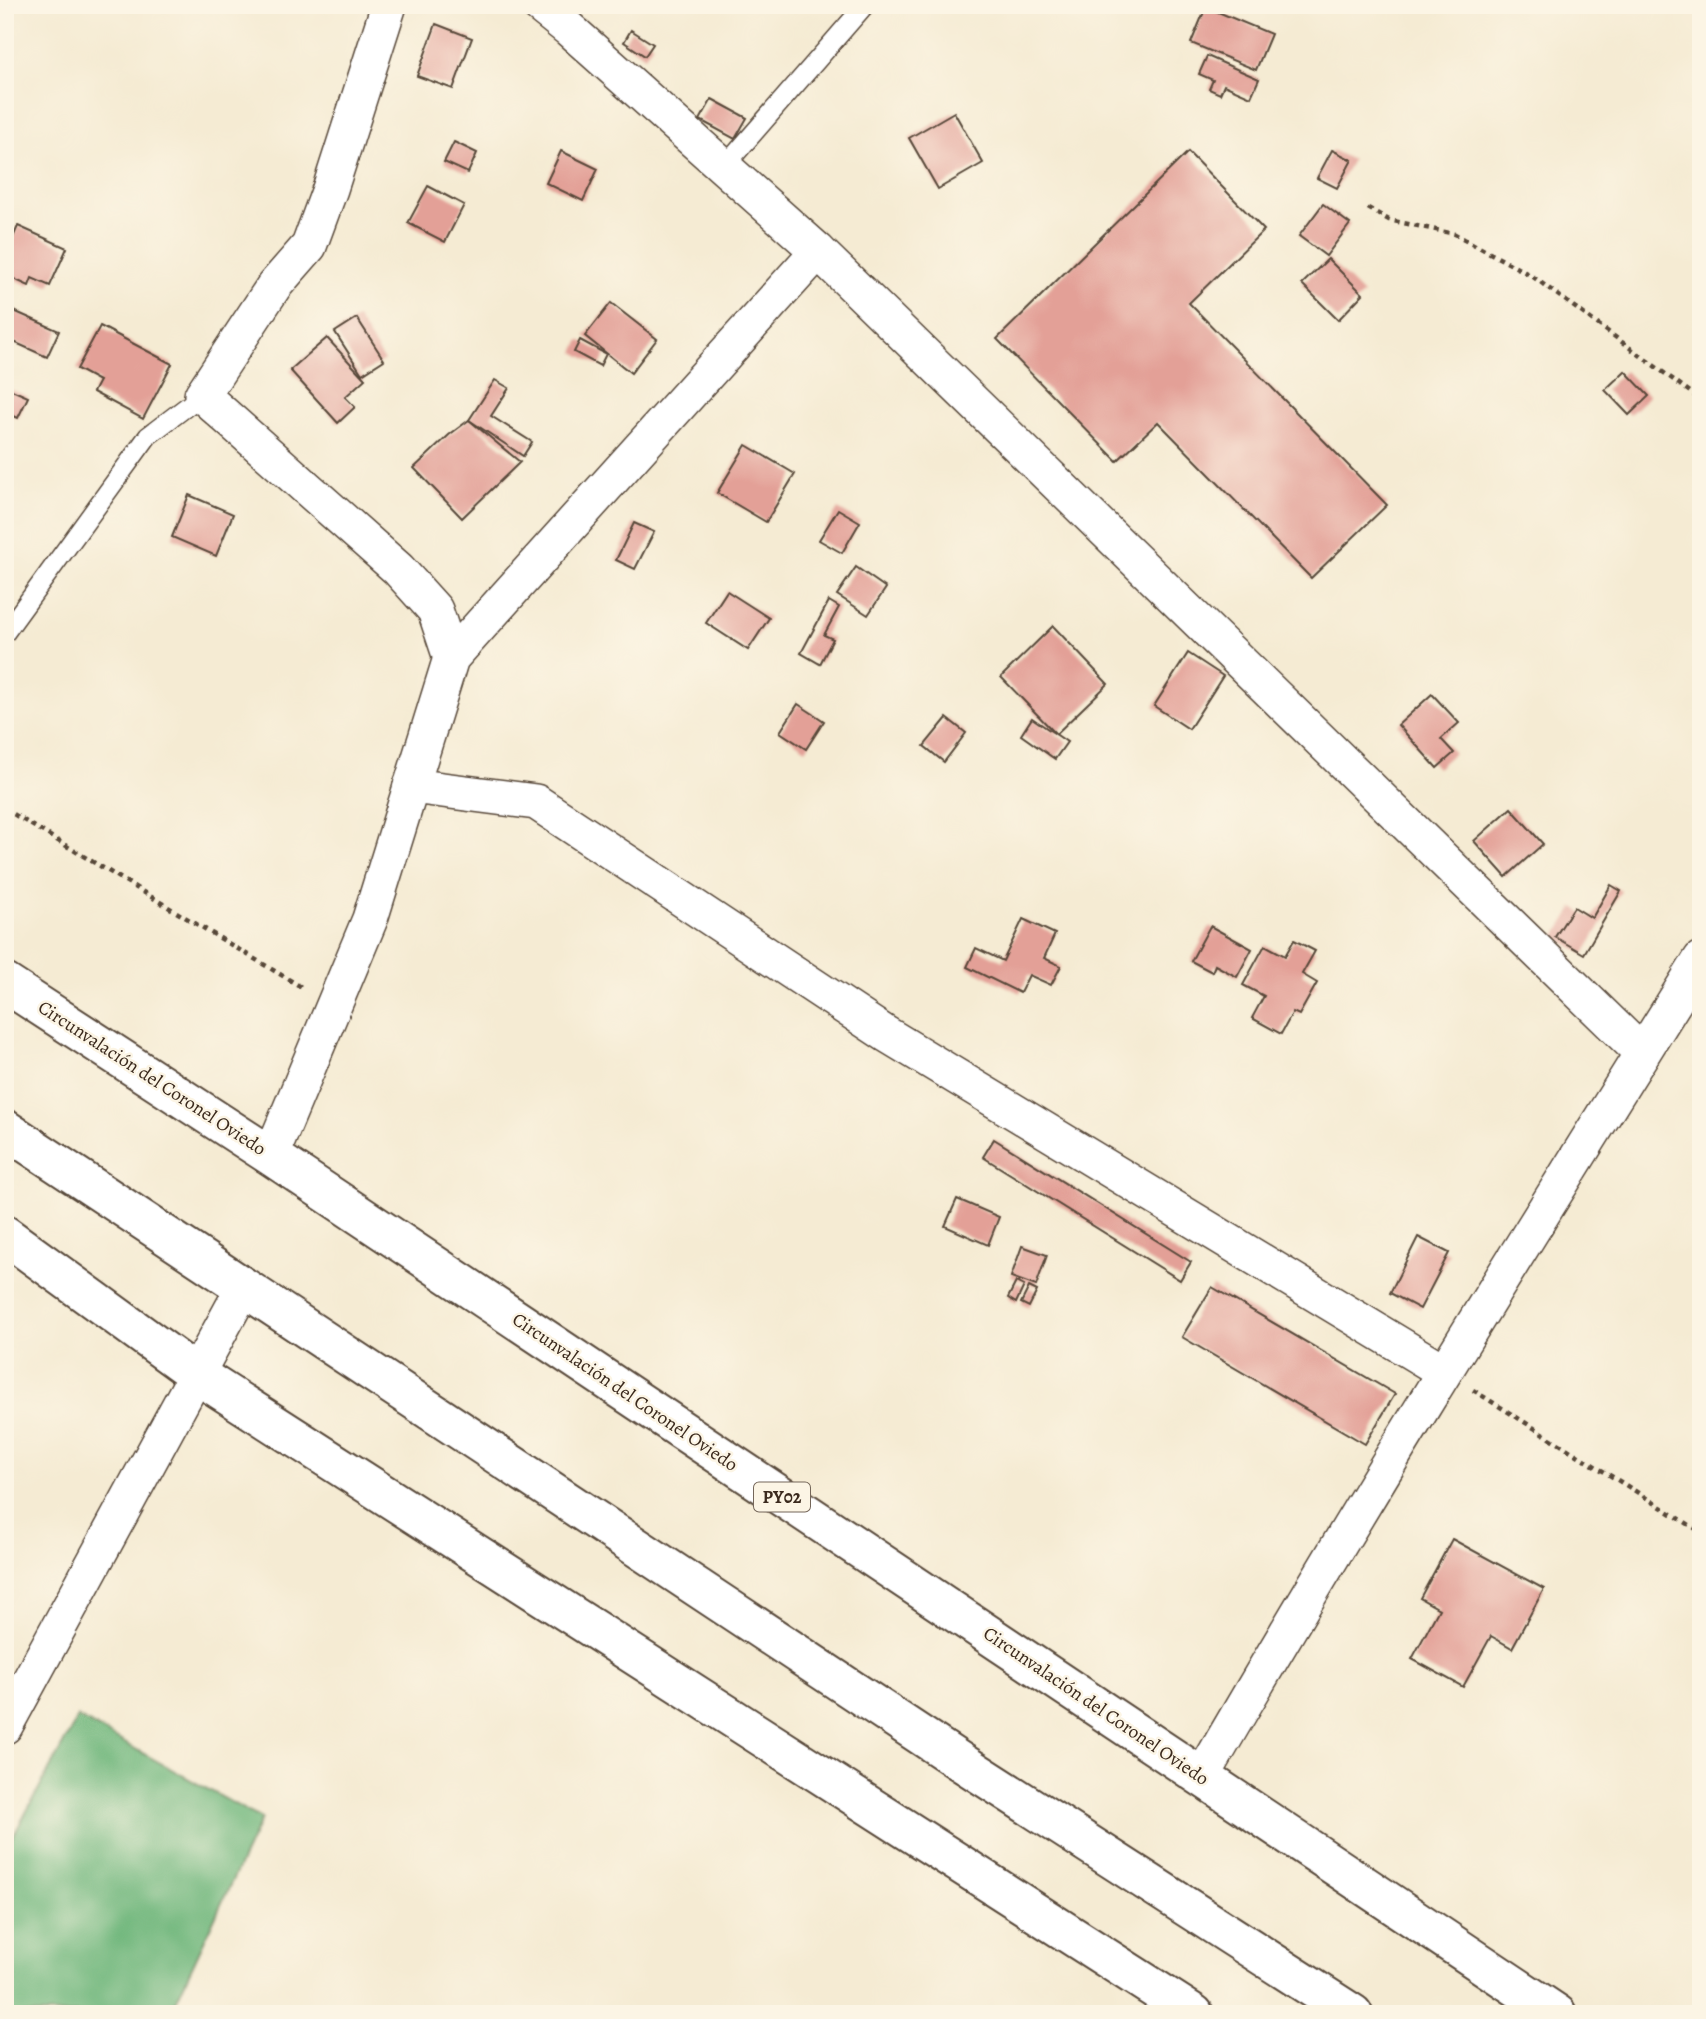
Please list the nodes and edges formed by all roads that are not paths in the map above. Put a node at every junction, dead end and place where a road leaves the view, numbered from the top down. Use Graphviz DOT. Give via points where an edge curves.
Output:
graph roads {
  1 [pos="389,5"];
  2 [pos="539,5"];
  3 [pos="865,5"];
  4 [pos="724,167"];
  5 [pos="818,251"];
  6 [pos="202,395"];
  7 [pos="5,633"];
  8 [pos="451,658"];
  9 [pos="411,786"];
  10 [pos="1701,959"];
  11 [pos="5,983"];
  12 [pos="1642,1053"];
  13 [pos="5,1129"];
  14 [pos="271,1156"];
  15 [pos="5,1235"];
  16 [pos="244,1287"];
  17 [pos="1443,1371"];
  18 [pos="197,1374"];
  19 [pos="5,1726"];
  20 [pos="1202,1777"];
  21 [pos="1194,2014"];
  22 [pos="1353,2014"];
  23 [pos="1557,2014"];
  1 -- 6 [label="street" via="309,246 274,286"];
  2 -- 4 [label="street"];
  3 -- 4 [label="lane"];
  4 -- 5 [label="street"];
  5 -- 8 [label="street"];
  5 -- 12 [label="street"];
  6 -- 7 [label="lane" via="148,436"];
  6 -- 8 [label="street" via="398,569 436,610"];
  8 -- 9 [label="street"];
  9 -- 14 [label="street" via="370,919"];
  9 -- 17 [label="street" via="536,802 886,1034"];
  10 -- 12 [label="street"];
  11 -- 14 [label="main road, Circunvalación del Coronel Oviedo / PY02"];
  12 -- 17 [label="street"];
  13 -- 16 [label="main road"];
  14 -- 20 [label="main road, Circunvalación del Coronel Oviedo / PY02"];
  15 -- 18 [label="main road"];
  16 -- 18 [label="street"];
  16 -- 22 [label="main road" via="958,1760"];
  17 -- 20 [label="street"];
  18 -- 19 [label="street"];
  18 -- 21 [label="main road"];
  20 -- 23 [label="main road, Circunvalación del Coronel Oviedo / PY02"];
}
